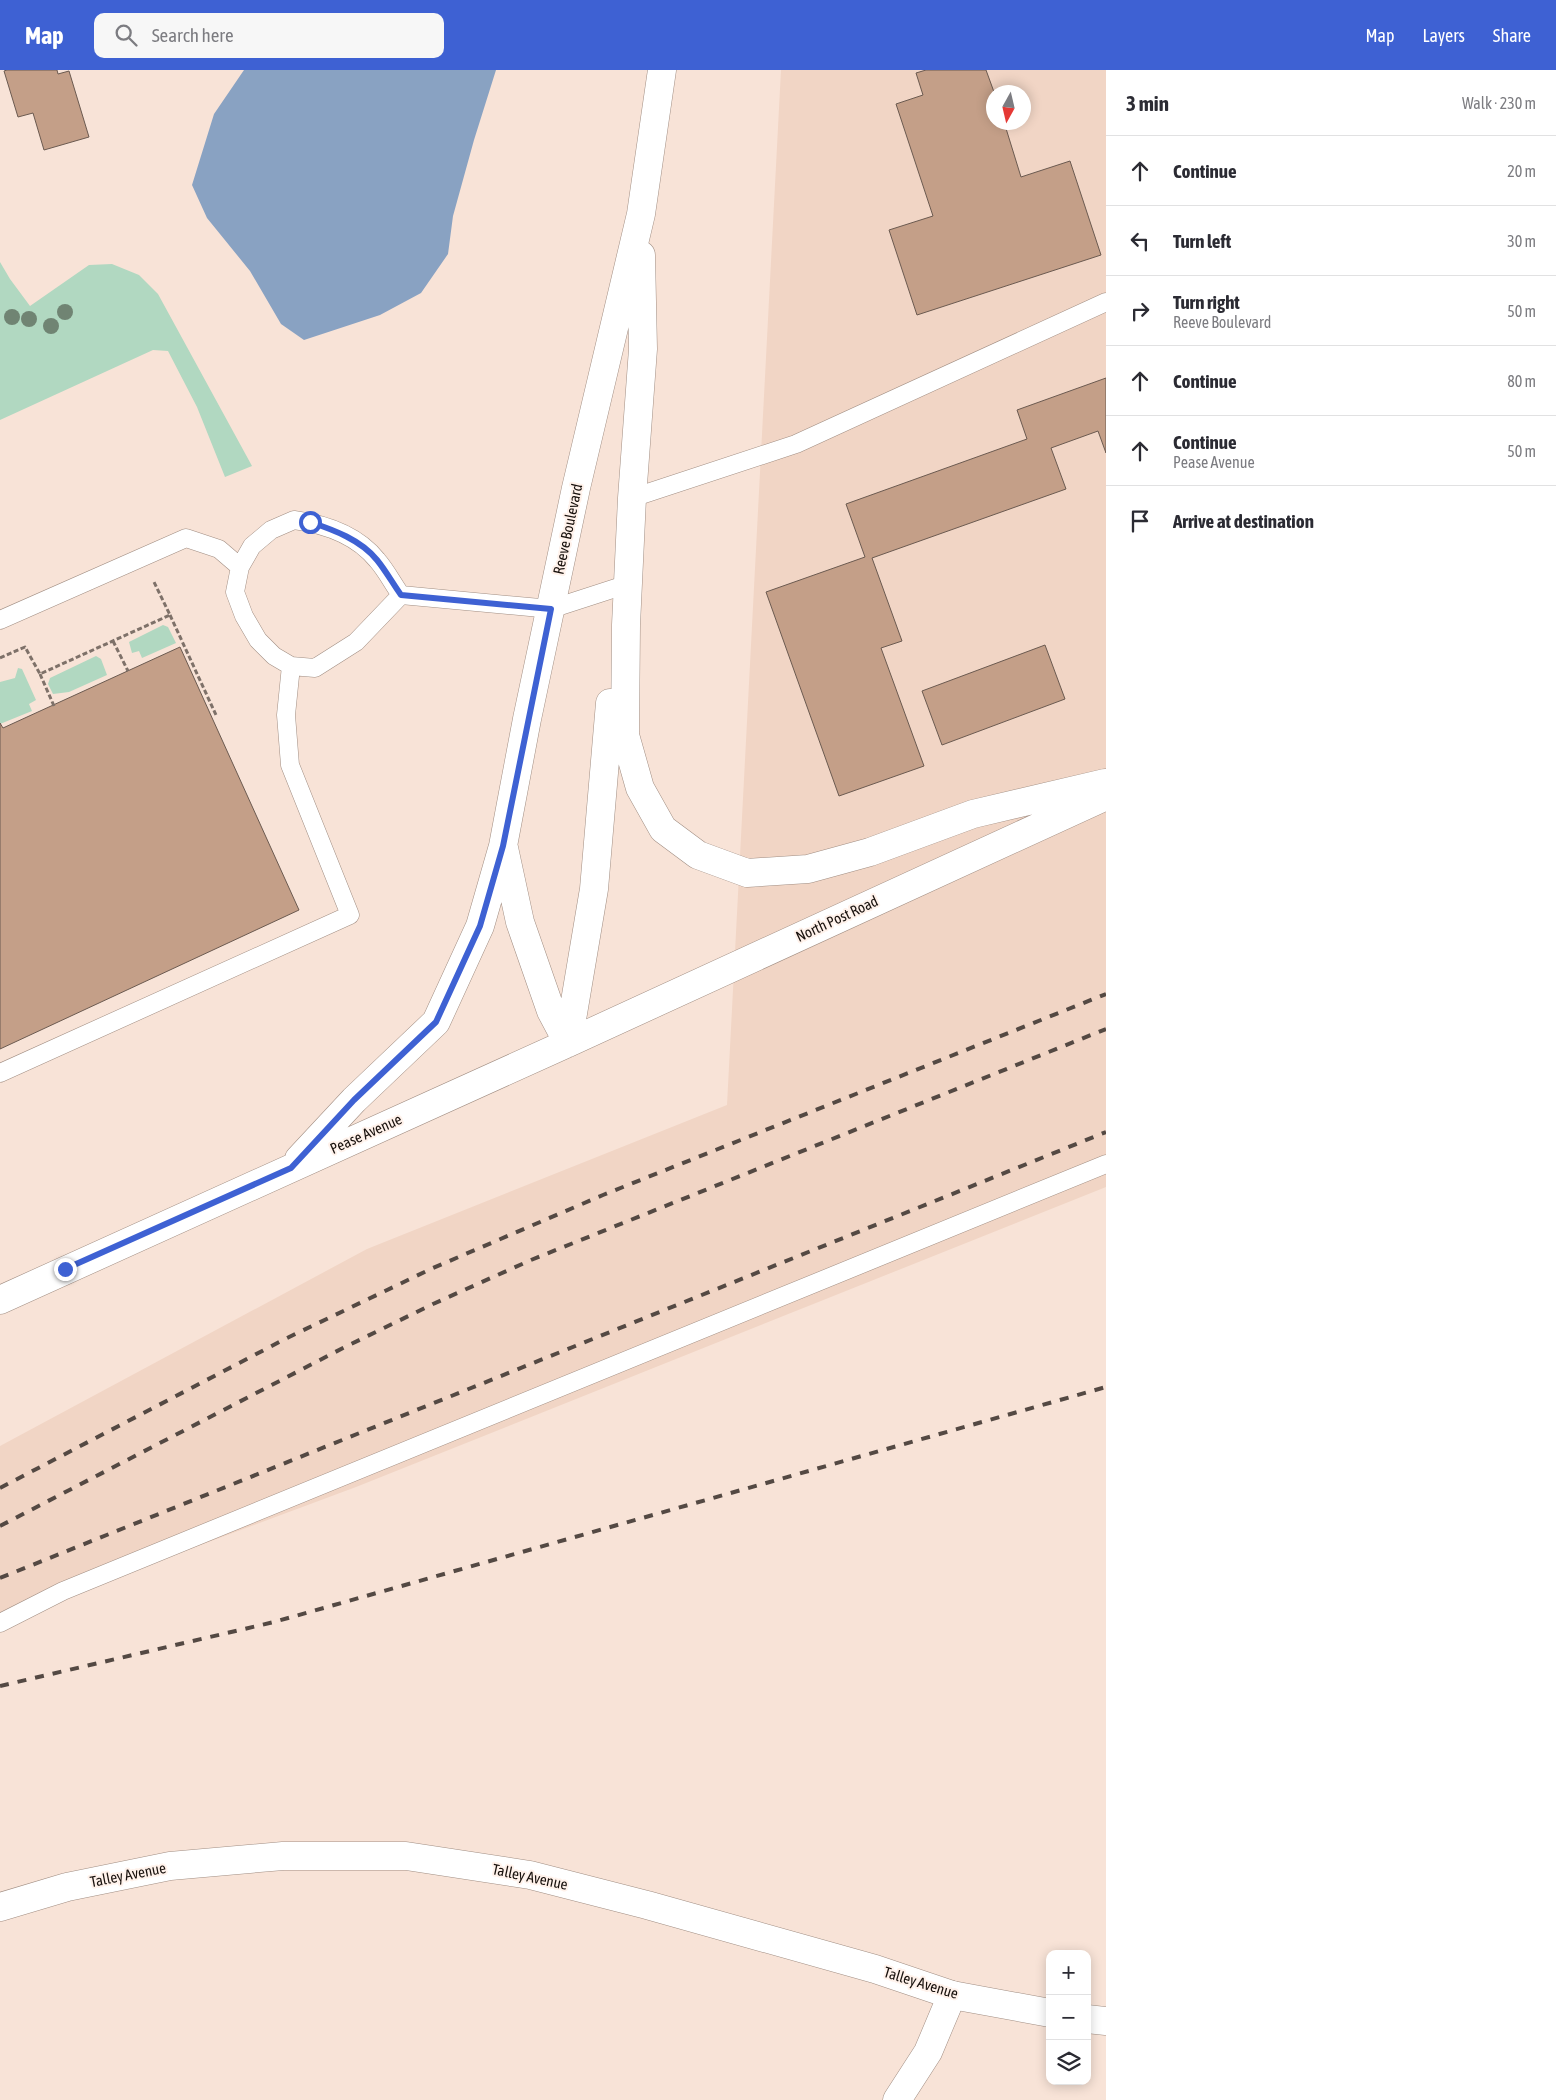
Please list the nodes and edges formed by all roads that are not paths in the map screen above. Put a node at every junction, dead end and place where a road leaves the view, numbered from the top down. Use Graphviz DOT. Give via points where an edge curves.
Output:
graph roads {
  1 [pos="662,70"];
  2 [pos="641,214"];
  3 [pos="1106,302"];
  4 [pos="632,498"];
  5 [pos="240,568"];
  6 [pos="628,584"];
  7 [pos="401,595"];
  8 [pos="551,609"];
  9 [pos="0,620"];
  10 [pos="626,625"];
  11 [pos="291,666"];
  12 [pos="1106,783"];
  13 [pos="1106,796"];
  14 [pos="503,846"];
  15 [pos="568,1043"];
  16 [pos="0,1073"];
  17 [pos="1106,1164"];
  18 [pos="291,1168"];
  19 [pos="0,1300"];
  20 [pos="0,1623"];
  21 [pos="0,1907"];
  22 [pos="952,1994"];
  23 [pos="1046,2012"];
  24 [pos="1091,2019"];
  25 [pos="1106,2021"];
  26 [pos="896,2100"];
  1 -- 2 [label="street, Reeve Boulevard"];
  2 -- 4 [label="street, Reeve Boulevard" via="643,350"];
  2 -- 8 [label="street, Reeve Boulevard" via="576,488"];
  3 -- 4 [label="lane" via="796,444"];
  4 -- 6 [label="street, Reeve Boulevard"];
  5 -- 7 [label="lane" via="252,546 271,530 294,520 310,522 340,532 361,546 377,559"];
  5 -- 9 [label="lane" via="219,549 186,538"];
  5 -- 11 [label="lane" via="235,592 244,616 258,640 274,656"];
  6 -- 8 [label="lane"];
  6 -- 10 [label="street, Reeve Boulevard"];
  7 -- 8 [label="lane"];
  7 -- 11 [label="lane" via="356,642 335,656 315,668"];
  8 -- 14 [label="street, Reeve Boulevard"];
  10 -- 12 [label="street" via="625,735 640,788 663,829 698,855 747,872 808,870 870,852 973,814"];
  10 -- 15 [label="street" via="608,712 594,889"];
  11 -- 16 [label="lane" via="286,715 290,765 350,915"];
  13 -- 15 [label="street, North Post Road"];
  14 -- 15 [label="street" via="520,922 551,1011"];
  14 -- 18 [label="street, Reeve Boulevard" via="480,926 436,1022 354,1100"];
  15 -- 18 [label="street, Pease Avenue"];
  17 -- 20 [label="lane" via="63,1591"];
  18 -- 19 [label="street, Pease Avenue"];
  21 -- 22 [label="street, Talley Avenue" via="66,1887 170,1866 282,1856 406,1856 530,1874 866,1966"];
  22 -- 23 [label="street, Talley Avenue"];
  22 -- 26 [label="street" via="928,2052"];
  24 -- 25 [label="street"];
}
